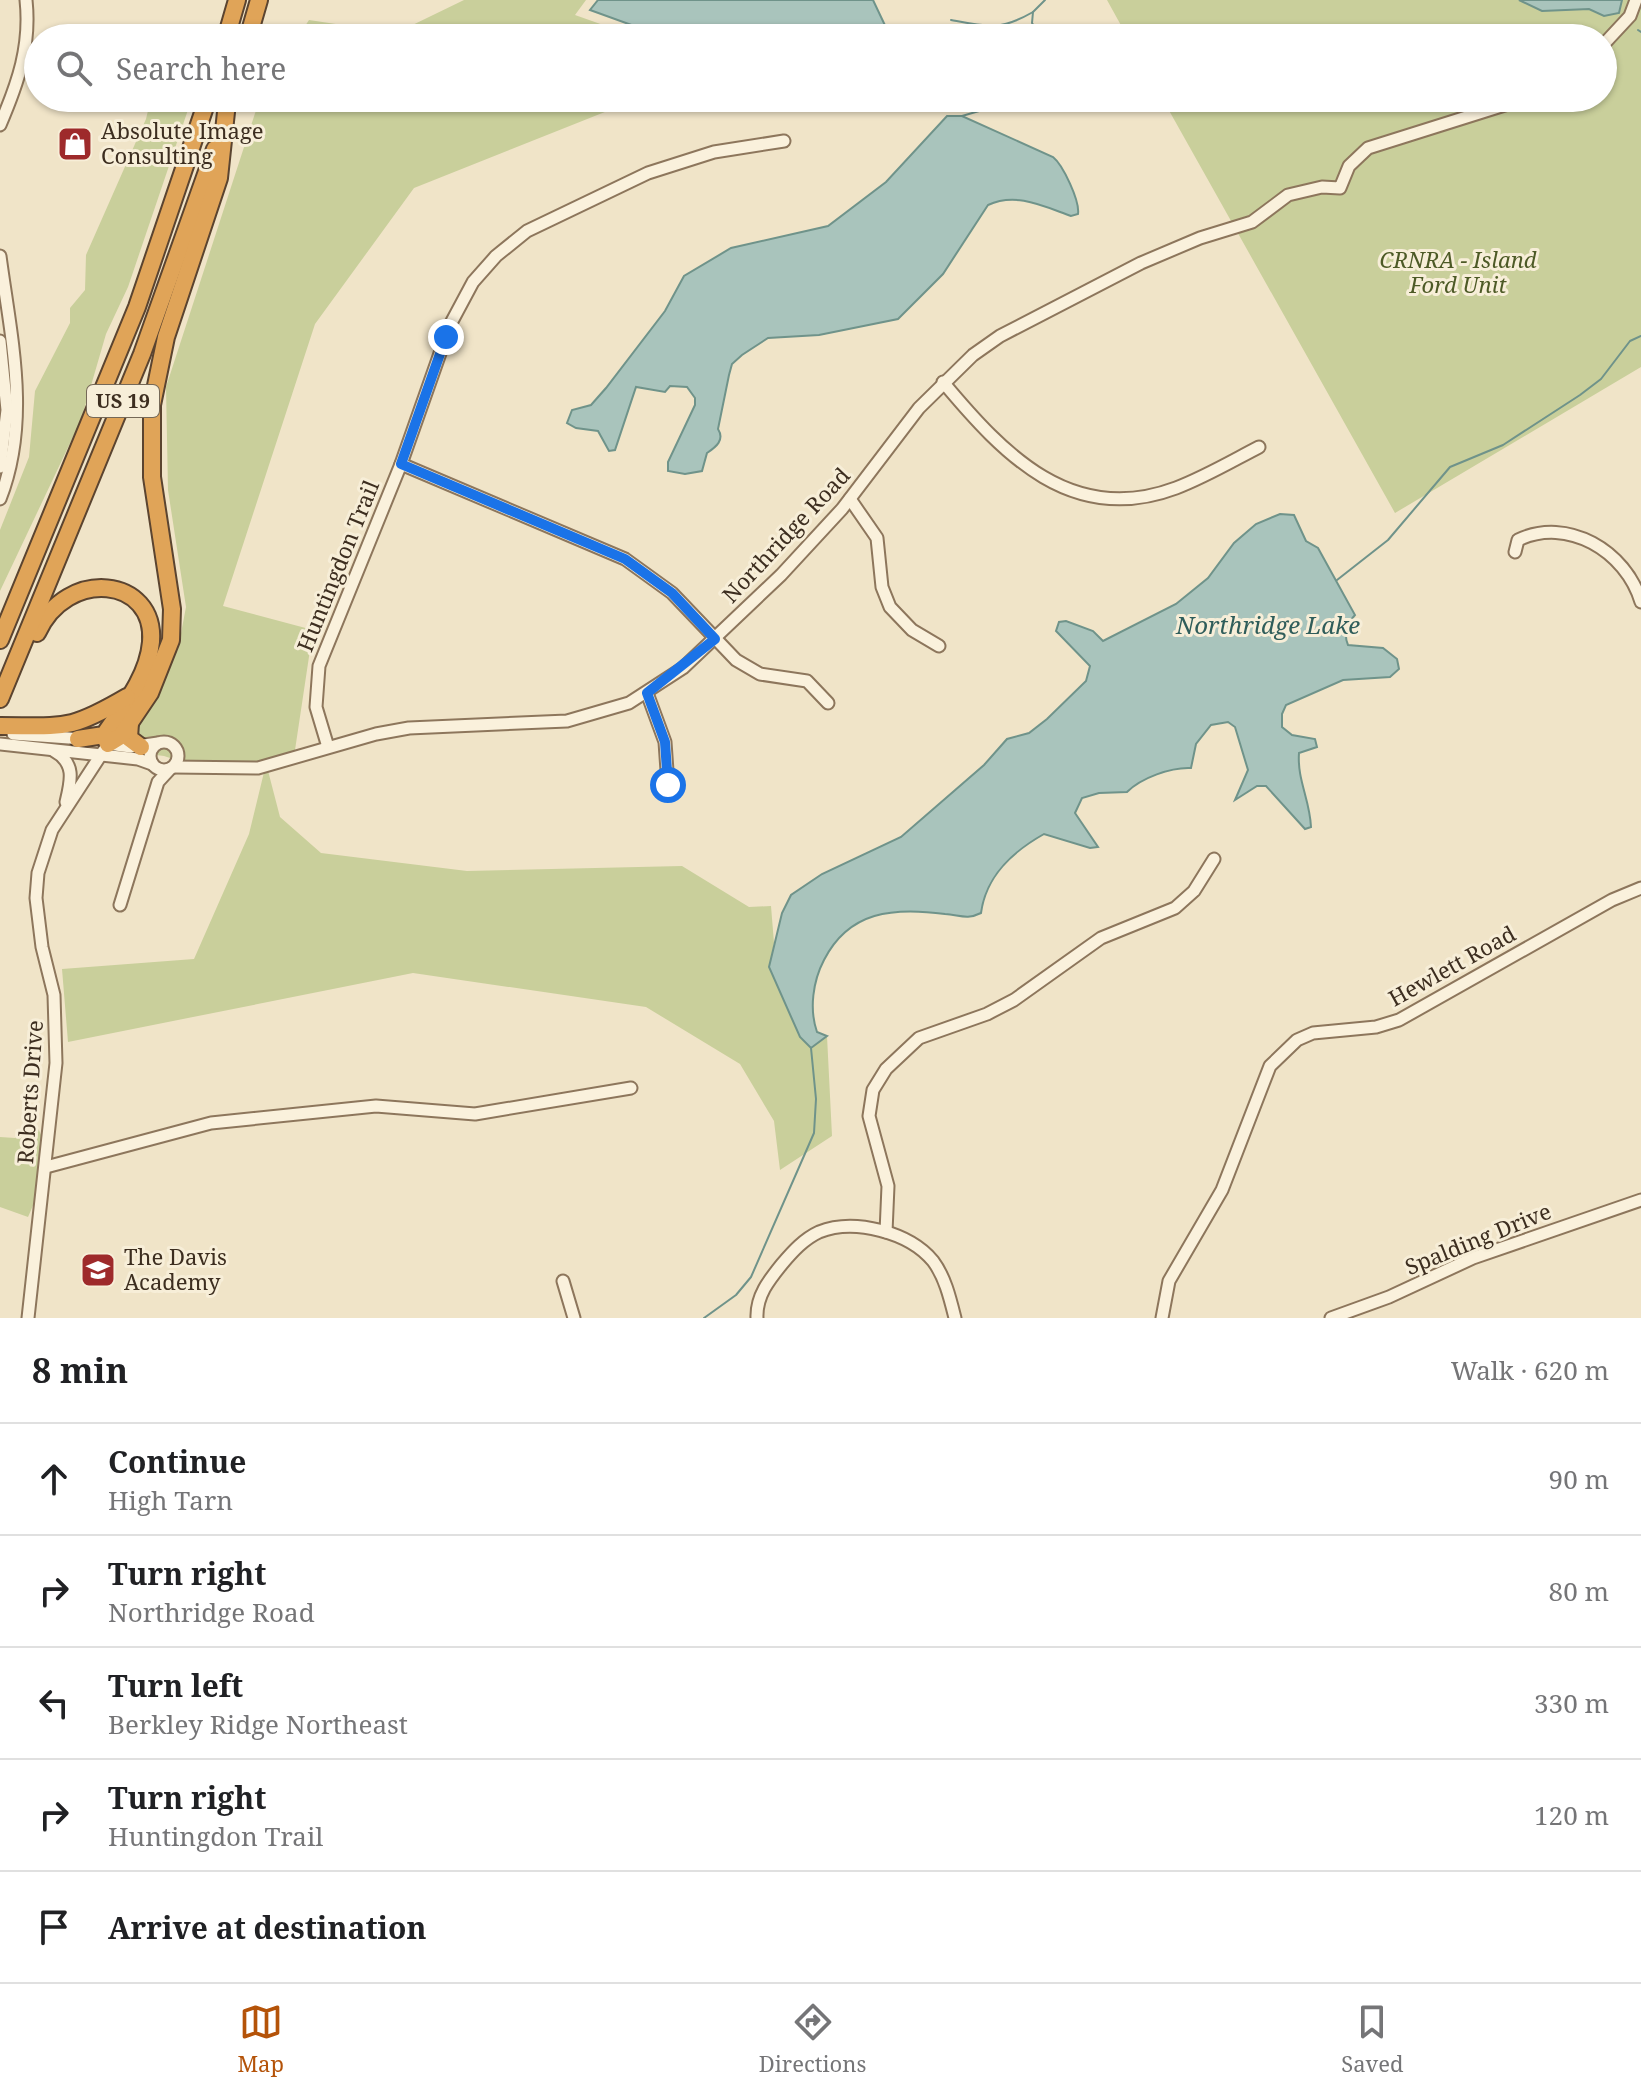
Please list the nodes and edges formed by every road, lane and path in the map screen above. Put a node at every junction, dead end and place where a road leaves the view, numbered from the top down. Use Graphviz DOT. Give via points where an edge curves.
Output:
graph roads {
  1 [pos="26,0"];
  2 [pos="237,0"];
  3 [pos="259,0"];
  4 [pos="1636,0"];
  5 [pos="25,24"];
  6 [pos="230,24"];
  7 [pos="252,24"];
  8 [pos="1617,30"];
  9 [pos="24,64"];
  10 [pos="203,112"];
  11 [pos="226,112"];
  12 [pos="227,112"];
  13 [pos="1482,112"];
  14 [pos="0,125"];
  15 [pos="784,141"];
  16 [pos="0,256"];
  17 [pos="1,271"];
  18 [pos="0,341"];
  19 [pos="943,382"];
  20 [pos="1259,447"];
  21 [pos="401,464"];
  22 [pos="0,467"];
  23 [pos="0,499"];
  24 [pos="850,499"];
  25 [pos="1515,552"];
  26 [pos="1641,602"];
  27 [pos="715,639"];
  28 [pos="0,640"];
  29 [pos="939,646"];
  30 [pos="133,693"];
  31 [pos="647,693"];
  32 [pos="0,699"];
  33 [pos="828,703"];
  34 [pos="0,715"];
  35 [pos="130,723"];
  36 [pos="0,726"];
  37 [pos="45,731"];
  38 [pos="0,733"];
  39 [pos="78,739"];
  40 [pos="0,744"];
  41 [pos="104,745"];
  42 [pos="150,745"];
  43 [pos="328,747"];
  44 [pos="38,748"];
  45 [pos="177,752"];
  46 [pos="153,765"];
  47 [pos="201,767"];
  48 [pos="172,768"];
  49 [pos="158,782"];
  50 [pos="668,785"];
  51 [pos="63,812"];
  52 [pos="1214,859"];
  53 [pos="1641,888"];
  54 [pos="120,905"];
  55 [pos="631,1088"];
  56 [pos="46,1167"];
  57 [pos="1641,1200"];
  58 [pos="886,1232"];
  59 [pos="563,1281"];
  60 [pos="28,1318"];
  61 [pos="574,1318"];
  62 [pos="757,1318"];
  63 [pos="955,1318"];
  64 [pos="1162,1318"];
  65 [pos="1331,1318"];
  1 -- 5 [label="street"];
  2 -- 6 [label="highway"];
  3 -- 7 [label="highway"];
  4 -- 8 [label="street"];
  9 -- 14 [label="street"];
  10 -- 28 [label="highway, US 19" via="137,307"];
  11 -- 32 [label="highway, US 19" via="142,354"];
  12 -- 35 [label="highway" via="219,178 166,337 152,405 152,477 172,609 171,640 156,681"];
  13 -- 19 [label="street, Northridge Road" via="1368,148 1349,166 1340,188 1288,195 1252,222 1141,263 1000,336"];
  15 -- 21 [label="street, Huntingdon Trail" via="678,161 511,242 473,282 455,315"];
  16 -- 17 [label="street"];
  17 -- 23 [label="street" via="18,403 15,448"];
  18 -- 22 [label="street" via="7,410"];
  19 -- 20 [label="street" via="1027,469 1073,492 1121,498 1155,494"];
  19 -- 24 [label="street, Northridge Road"];
  21 -- 27 [label="street" via="625,559 672,593"];
  21 -- 43 [label="street, Huntingdon Trail" via="319,666 316,707"];
  24 -- 27 [label="street, Northridge Road"];
  24 -- 29 [label="street" via="877,538 882,587 890,607 912,630"];
  25 -- 26 [label="street" via="1518,540 1532,533 1557,530 1578,535 1615,560"];
  27 -- 31 [label="street, Northridge Road"];
  27 -- 33 [label="street" via="750,670 807,681"];
  30 -- 34 [label="highway" via="148,658 149,627 126,595 90,588 65,597 49,612"];
  30 -- 37 [label="highway" via="85,721"];
  30 -- 41 [label="highway"];
  31 -- 43 [label="street, Northridge Road" via="609,711 567,721 409,728"];
  31 -- 50 [label="street" via="665,742"];
  35 -- 41 [label="highway" via="121,736"];
  35 -- 42 [label="highway" via="129,738"];
  36 -- 37 [label="highway"];
  37 -- 38 [label="street"];
  37 -- 39 [label="street"];
  39 -- 41 [label="highway"];
  40 -- 44 [label="street, Northridge Road"];
  41 -- 42 [label="street, Northridge Road"];
  41 -- 44 [label="street, Northridge Road"];
  41 -- 46 [label="street, Northridge Road"];
  41 -- 51 [label="street, Roberts Drive"];
  42 -- 45 [label="street, Northridge Road" via="169,743"];
  42 -- 46 [label="street"];
  43 -- 47 [label="street, Northridge Road" via="258,768"];
  44 -- 51 [label="street" via="58,753 69,766"];
  45 -- 47 [label="street, Northridge Road"];
  45 -- 48 [label="street"];
  46 -- 48 [label="street, Northridge Road"];
  46 -- 49 [label="street"];
  47 -- 48 [label="street, Northridge Road"];
  48 -- 49 [label="street"];
  49 -- 54 [label="street"];
  51 -- 56 [label="street, Roberts Drive" via="45,842 37,880 42,947 56,1011"];
  52 -- 58 [label="street" via="1194,891 1175,908 1101,938 987,1014 919,1038 886,1069 873,1090 869,1116 888,1186"];
  53 -- 64 [label="street, Hewlett Road" via="1399,1020 1313,1033 1281,1052 1261,1083 1222,1190 1169,1281"];
  55 -- 56 [label="street" via="475,1114 376,1106 211,1123"];
  56 -- 60 [label="street, Roberts Drive"];
  57 -- 65 [label="street, Spalding Drive" via="1473,1258"];
  58 -- 62 [label="street" via="848,1226 808,1238 766,1284"];
  58 -- 63 [label="street" via="931,1259"];
  59 -- 61 [label="street"];
}
